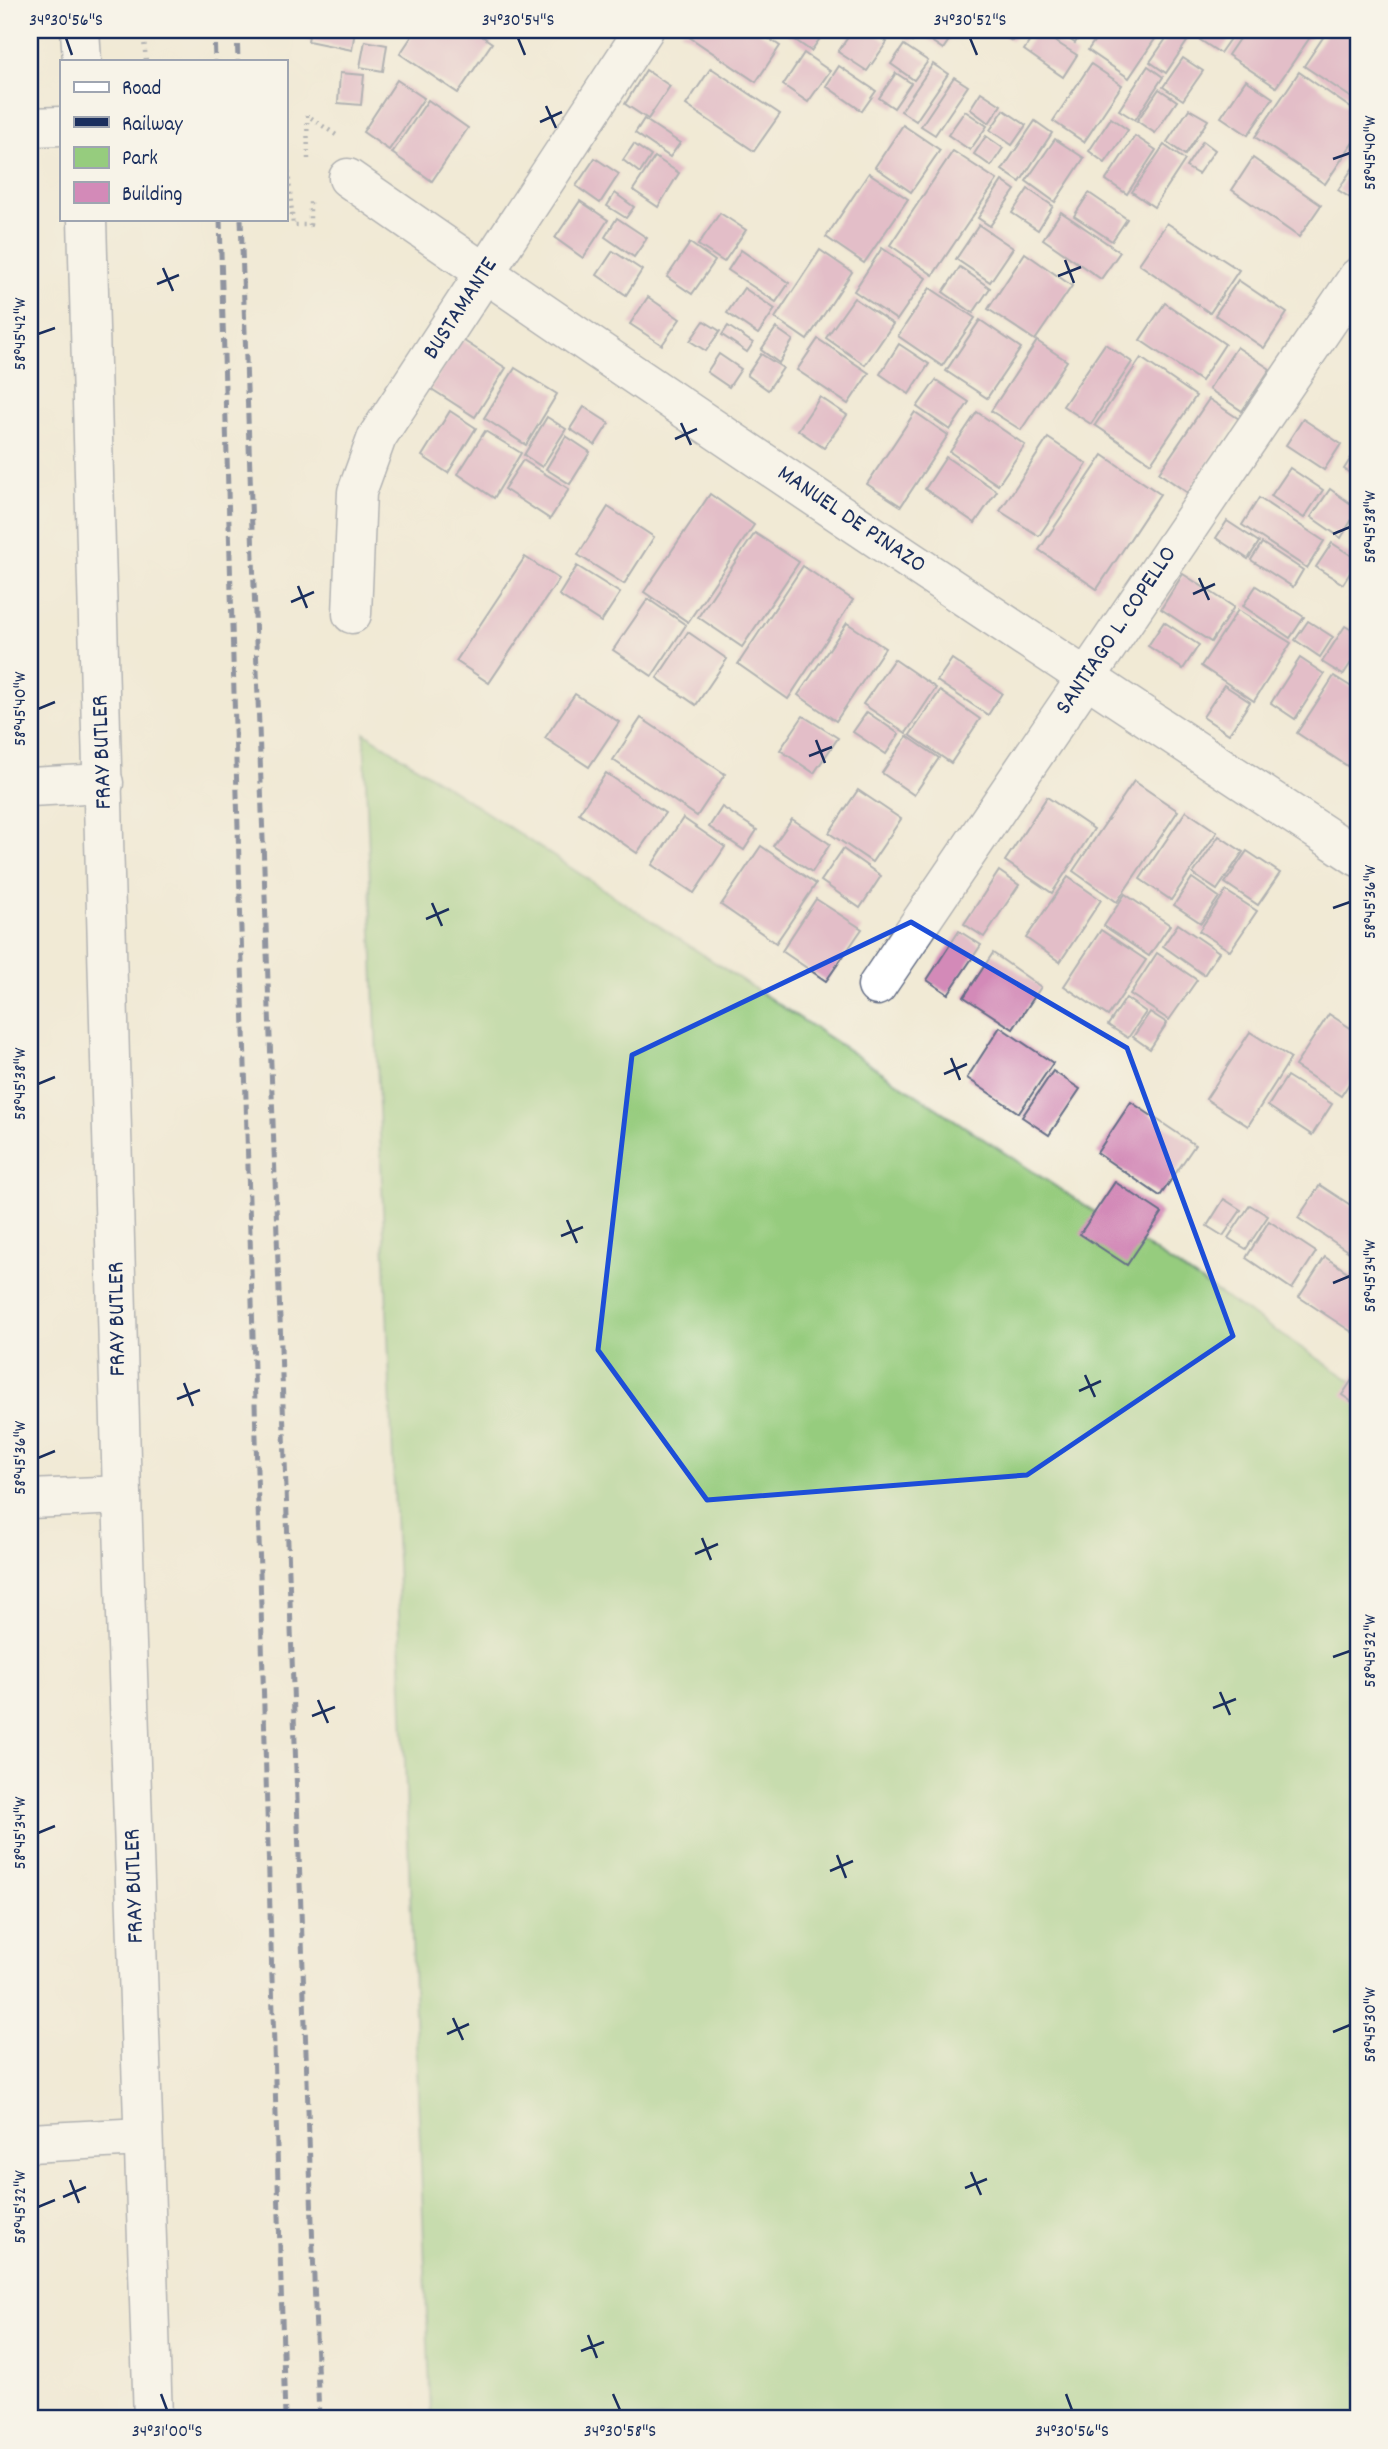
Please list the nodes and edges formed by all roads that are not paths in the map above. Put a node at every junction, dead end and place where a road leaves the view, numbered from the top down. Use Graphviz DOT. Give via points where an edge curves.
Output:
graph roads {
  1 [pos="80,30"];
  2 [pos="644,30"];
  3 [pos="82,60"];
  4 [pos="60,126"];
  5 [pos="30,127"];
  6 [pos="348,178"];
  7 [pos="87,220"];
  8 [pos="484,274"];
  9 [pos="1358,276"];
  10 [pos="352,614"];
  11 [pos="1086,678"];
  12 [pos="104,783"];
  13 [pos="30,787"];
  14 [pos="1358,857"];
  15 [pos="877,986"];
  16 [pos="122,1495"];
  17 [pos="30,1499"];
  18 [pos="142,2137"];
  19 [pos="30,2143"];
  20 [pos="153,2419"];
  1 -- 3 [label="street"];
  2 -- 8 [label="street, BUSTAMANTE"];
  4 -- 5 [label="street"];
  6 -- 8 [label="street, MANUEL DE PINAZO"];
  7 -- 12 [label="street, FRAY BUTLER"];
  8 -- 10 [label="street, BUSTAMANTE" via="377,437 357,492"];
  8 -- 11 [label="street, MANUEL DE PINAZO"];
  9 -- 11 [label="street, SANTIAGO L. COPELLO"];
  11 -- 14 [label="street, MANUEL DE PINAZO"];
  11 -- 15 [label="street, SANTIAGO L. COPELLO"];
  12 -- 13 [label="street"];
  12 -- 16 [label="street, FRAY BUTLER"];
  16 -- 17 [label="street"];
  16 -- 18 [label="street, FRAY BUTLER"];
  18 -- 19 [label="street"];
  18 -- 20 [label="street, FRAY BUTLER"];
}
